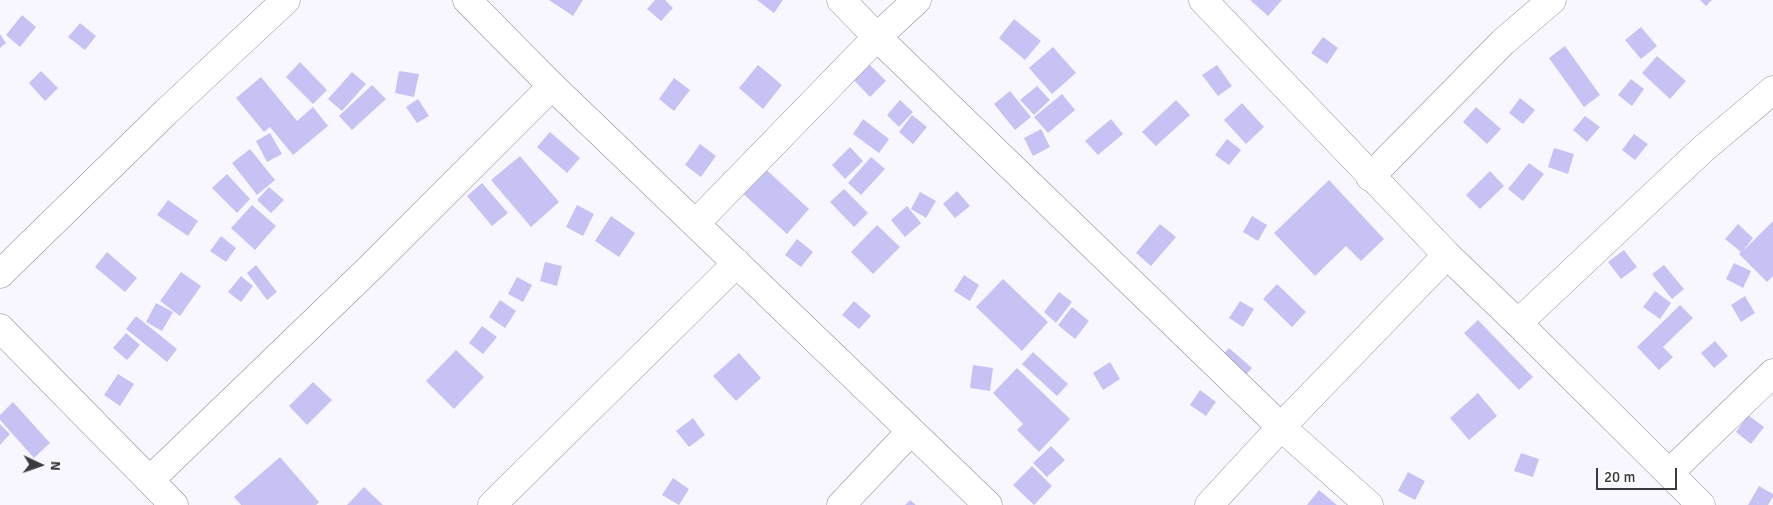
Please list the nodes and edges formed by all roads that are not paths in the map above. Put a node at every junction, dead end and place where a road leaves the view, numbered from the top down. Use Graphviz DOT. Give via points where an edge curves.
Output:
graph roads {
  1 [pos="286,0"];
  2 [pos="467,0"];
  3 [pos="841,0"];
  4 [pos="917,0"];
  5 [pos="1552,0"];
  6 [pos="1213,3"];
  7 [pos="877,37"];
  8 [pos="552,86"];
  9 [pos="1773,90"];
  10 [pos="1370,177"];
  11 [pos="696,223"];
  12 [pos="1447,255"];
  13 [pos="737,263"];
  14 [pos="0,274"];
  15 [pos="1518,323"];
  16 [pos="0,328"];
  17 [pos="1773,373"];
  18 [pos="1281,426"];
  19 [pos="912,431"];
  20 [pos="1669,473"];
  21 [pos="150,480"];
  22 [pos="174,505"];
  23 [pos="492,505"];
  24 [pos="841,505"];
  25 [pos="988,505"];
  26 [pos="1209,505"];
  27 [pos="1369,505"];
  28 [pos="1701,505"];
  1 -- 14 [label="street"];
  2 -- 8 [label="street"];
  3 -- 7 [label="street"];
  4 -- 7 [label="street"];
  5 -- 10 [label="street" via="1503,42"];
  6 -- 10 [label="street"];
  7 -- 11 [label="street"];
  7 -- 18 [label="street"];
  8 -- 11 [label="street"];
  8 -- 21 [label="street" via="373,265"];
  9 -- 15 [label="street" via="1703,150"];
  10 -- 12 [label="street"];
  11 -- 13 [label="street"];
  12 -- 15 [label="street"];
  12 -- 18 [label="street"];
  13 -- 19 [label="street"];
  13 -- 23 [label="street"];
  15 -- 20 [label="street"];
  16 -- 21 [label="street"];
  17 -- 20 [label="street"];
  18 -- 26 [label="street"];
  18 -- 27 [label="street"];
  19 -- 24 [label="street"];
  19 -- 25 [label="street"];
  20 -- 28 [label="street"];
  21 -- 22 [label="street"];
}
